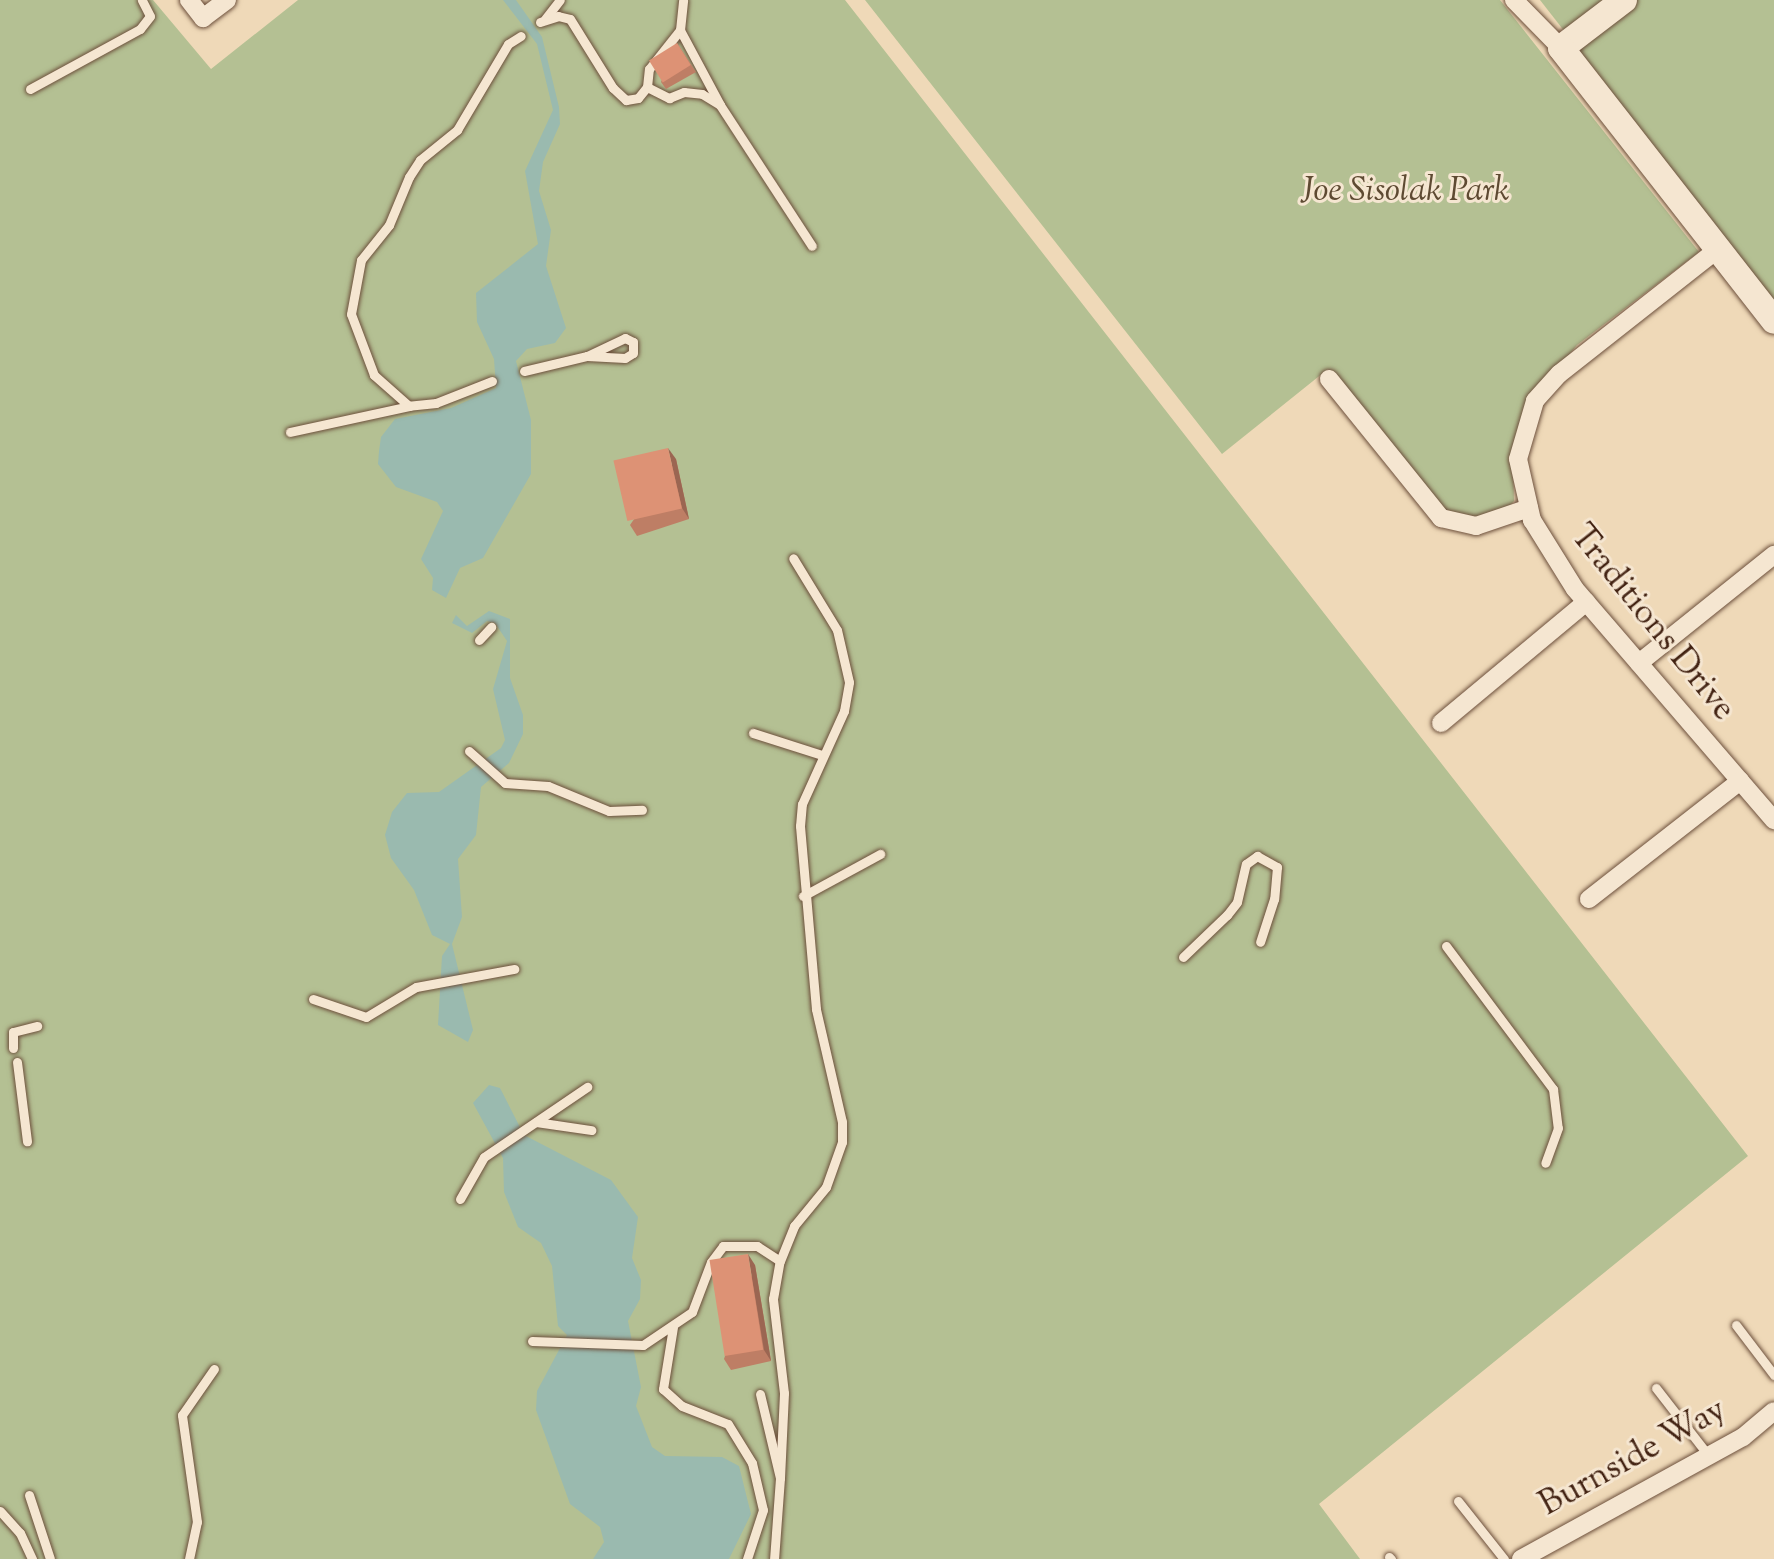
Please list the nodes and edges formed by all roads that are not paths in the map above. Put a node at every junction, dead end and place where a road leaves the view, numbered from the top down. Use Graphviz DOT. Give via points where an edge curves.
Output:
graph roads {
  1 [pos="142,0"];
  2 [pos="189,0"];
  3 [pos="227,0"];
  4 [pos="560,0"];
  5 [pos="683,0"];
  6 [pos="1514,0"];
  7 [pos="1624,0"];
  8 [pos="680,30"];
  9 [pos="521,36"];
  10 [pos="1561,48"];
  11 [pos="647,87"];
  12 [pos="30,89"];
  13 [pos="720,105"];
  14 [pos="812,246"];
  15 [pos="1718,249"];
  16 [pos="1774,321"];
  17 [pos="587,356"];
  18 [pos="524,371"];
  19 [pos="1329,379"];
  20 [pos="492,381"];
  21 [pos="409,406"];
  22 [pos="290,432"];
  23 [pos="1529,508"];
  24 [pos="1774,555"];
  25 [pos="793,558"];
  26 [pos="1586,602"];
  27 [pos="491,627"];
  28 [pos="479,640"];
  29 [pos="1639,663"];
  30 [pos="1441,723"];
  31 [pos="753,733"];
  32 [pos="469,751"];
  33 [pos="822,755"];
  34 [pos="1740,781"];
  35 [pos="642,810"];
  36 [pos="1774,820"];
  37 [pos="880,854"];
  38 [pos="803,896"];
  39 [pos="1589,899"];
  40 [pos="1260,942"];
  41 [pos="1446,946"];
  42 [pos="1183,957"];
  43 [pos="514,969"];
  44 [pos="313,999"];
  45 [pos="37,1026"];
  46 [pos="13,1048"];
  47 [pos="17,1062"];
  48 [pos="587,1087"];
  49 [pos="536,1122"];
  50 [pos="591,1130"];
  51 [pos="27,1141"];
  52 [pos="1545,1163"];
  53 [pos="460,1199"];
  54 [pos="780,1261"];
  55 [pos="1736,1325"];
  56 [pos="673,1327"];
  57 [pos="532,1341"];
  58 [pos="214,1369"];
  59 [pos="1774,1375"];
  60 [pos="1656,1388"];
  61 [pos="760,1394"];
  62 [pos="1774,1411"];
  63 [pos="1709,1456"];
  64 [pos="780,1478"];
  65 [pos="29,1495"];
  66 [pos="1458,1501"];
  67 [pos="0,1511"];
  68 [pos="32,1559"];
  69 [pos="50,1559"];
  70 [pos="189,1559"];
  71 [pos="747,1559"];
  72 [pos="774,1559"];
  73 [pos="1504,1559"];
  74 [pos="1521,1559"];
  1 -- 12 [label="lane" via="150,16 140,29"];
  2 -- 3 [label="street" via="203,18"];
  4 -- 11 [label="lane" via="540,22 558,16 570,19 626,100 638,98"];
  5 -- 8 [label="lane"];
  6 -- 10 [label="street"];
  7 -- 10 [label="street"];
  8 -- 11 [label="lane" via="649,69"];
  8 -- 13 [label="lane"];
  9 -- 21 [label="lane" via="508,44 457,130 420,160 389,225 361,260 351,314 361,350 374,375"];
  10 -- 15 [label="street"];
  11 -- 13 [label="lane" via="669,98 684,92 702,94"];
  13 -- 14 [label="lane"];
  15 -- 16 [label="street"];
  15 -- 23 [label="street, Traditions Drive" via="1559,374 1535,401 1518,459"];
  17 -- 18 [label="lane"];
  19 -- 23 [label="street" via="1441,518 1476,526"];
  20 -- 21 [label="lane" via="436,403"];
  21 -- 22 [label="lane"];
  23 -- 26 [label="street, Traditions Drive"];
  24 -- 29 [label="street"];
  25 -- 33 [label="lane" via="837,630 848,661 844,711"];
  26 -- 29 [label="street, Traditions Drive"];
  26 -- 30 [label="street"];
  27 -- 28 [label="lane"];
  29 -- 34 [label="street, Traditions Drive"];
  31 -- 33 [label="lane"];
  32 -- 35 [label="lane" via="505,783 548,786 609,811"];
  33 -- 38 [label="lane" via="802,804"];
  34 -- 36 [label="street, Traditions Drive"];
  34 -- 39 [label="street"];
  37 -- 38 [label="lane"];
  38 -- 54 [label="lane" via="816,1009 842,1142 826,1187 799,1218"];
  40 -- 42 [label="lane" via="1274,899 1277,867 1257,856 1246,864 1232,909"];
  41 -- 52 [label="lane" via="1553,1089 1558,1128"];
  43 -- 44 [label="lane" via="416,987 366,1017"];
  45 -- 46 [label="lane" via="13,1032"];
  47 -- 51 [label="lane"];
  48 -- 49 [label="lane"];
  49 -- 50 [label="lane"];
  49 -- 53 [label="lane" via="493,1151"];
  54 -- 56 [label="lane" via="757,1246 723,1246 711,1262 692,1312"];
  54 -- 64 [label="lane" via="773,1299 784,1393"];
  55 -- 59 [label="lane"];
  56 -- 57 [label="lane" via="633,1348"];
  56 -- 71 [label="lane" via="663,1389 682,1406 728,1424 752,1463 763,1510"];
  58 -- 70 [label="lane" via="182,1415 197,1522"];
  60 -- 63 [label="lane"];
  61 -- 64 [label="lane"];
  62 -- 63 [label="street, Burnside Way"];
  63 -- 74 [label="street, Burnside Way"];
  64 -- 72 [label="lane"];
  65 -- 69 [label="lane"];
  66 -- 73 [label="lane"];
  67 -- 68 [label="lane" via="20,1533"];
}
